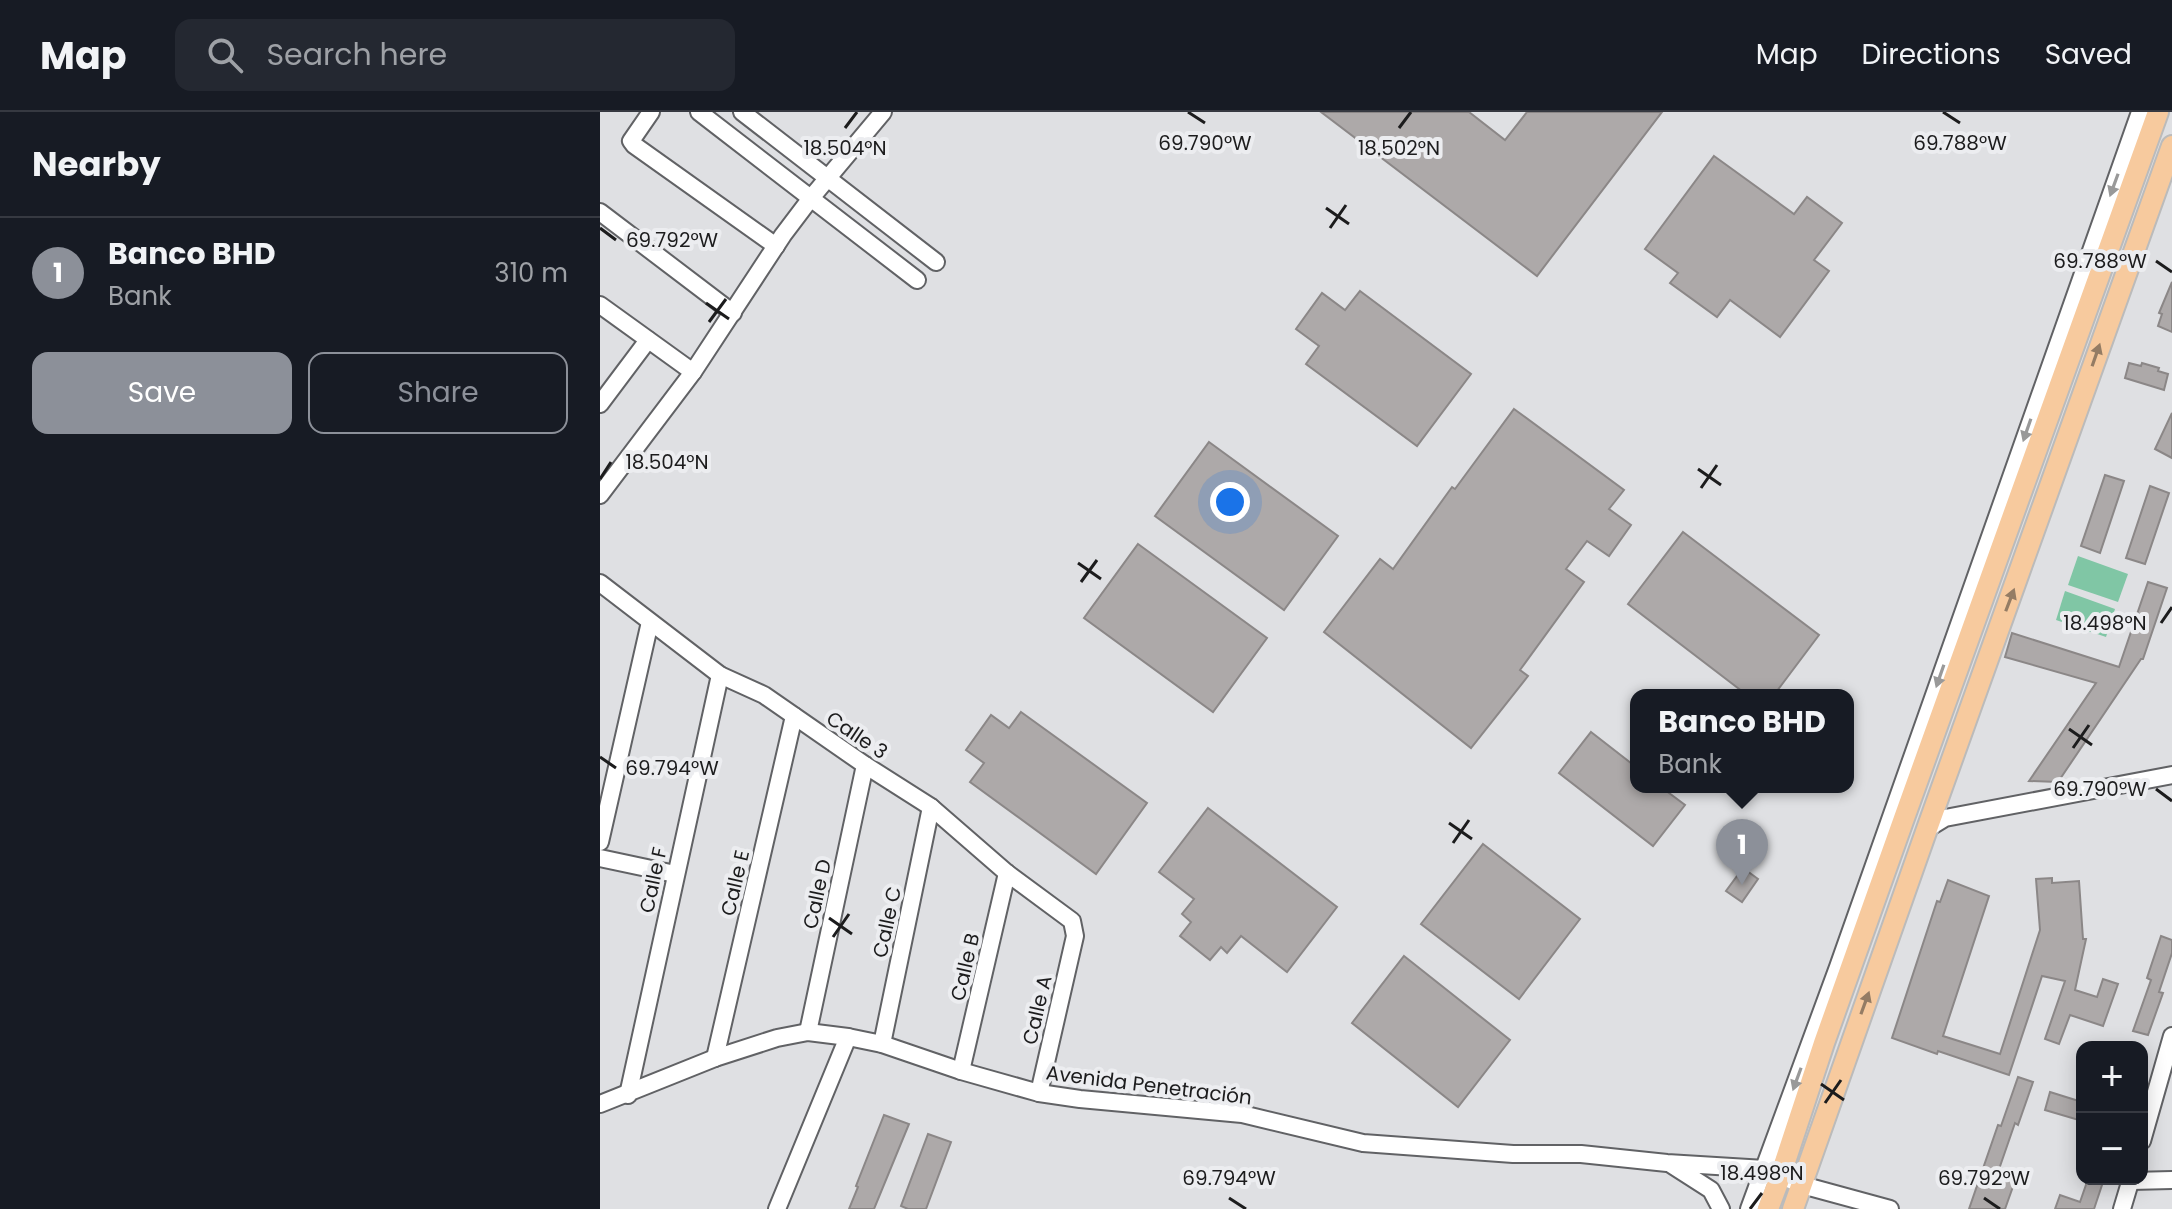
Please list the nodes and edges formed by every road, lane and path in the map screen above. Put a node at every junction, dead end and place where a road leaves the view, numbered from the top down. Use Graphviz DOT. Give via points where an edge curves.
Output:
graph roads {
  1 [pos="651,112"];
  2 [pos="699,112"];
  3 [pos="742,112"];
  4 [pos="860,112"];
  5 [pos="2140,112"];
  6 [pos="2158,112"];
  7 [pos="879,117"];
  8 [pos="2172,146"];
  9 [pos="827,178"];
  10 [pos="811,198"];
  11 [pos="600,212"];
  12 [pos="776,246"];
  13 [pos="936,262"];
  14 [pos="917,280"];
  15 [pos="600,305"];
  16 [pos="733,313"];
  17 [pos="648,340"];
  18 [pos="693,372"];
  19 [pos="600,404"];
  20 [pos="600,495"];
  21 [pos="600,583"];
  22 [pos="650,622"];
  23 [pos="720,675"];
  24 [pos="794,716"];
  25 [pos="865,765"];
  26 [pos="2172,775"];
  27 [pos="931,807"];
  28 [pos="1927,829"];
  29 [pos="600,842"];
  30 [pos="600,858"];
  31 [pos="1007,873"];
  32 [pos="675,874"];
  33 [pos="1075,936"];
  34 [pos="808,1032"];
  35 [pos="2172,1036"];
  36 [pos="848,1037"];
  37 [pos="882,1044"];
  38 [pos="715,1058"];
  39 [pos="961,1071"];
  40 [pos="1039,1093"];
  41 [pos="628,1095"];
  42 [pos="600,1104"];
  43 [pos="2148,1120"];
  44 [pos="1667,1163"];
  45 [pos="1773,1173"];
  46 [pos="2148,1180"];
  47 [pos="2172,1180"];
  48 [pos="1802,1185"];
  49 [pos="2129,1185"];
  50 [pos="777,1209"];
  51 [pos="1721,1209"];
  52 [pos="1749,1209"];
  53 [pos="1768,1209"];
  54 [pos="1793,1209"];
  55 [pos="1890,1209"];
  56 [pos="2122,1209"];
  1 -- 12 [label="street" via="631,141 634,145"];
  2 -- 10 [label="street"];
  3 -- 9 [label="street"];
  4 -- 7 [label="street"];
  5 -- 45 [label="street, one-way"];
  6 -- 45 [label="main road" via="1827,1036"];
  7 -- 9 [label="street"];
  28 -- 8 [label="main road, one-way"];
  9 -- 10 [label="street"];
  9 -- 13 [label="street"];
  10 -- 12 [label="street"];
  10 -- 14 [label="street"];
  11 -- 16 [label="street"];
  12 -- 16 [label="street"];
  15 -- 17 [label="street"];
  16 -- 18 [label="street"];
  17 -- 18 [label="street"];
  17 -- 19 [label="street"];
  18 -- 20 [label="street"];
  21 -- 22 [label="street, Calle 3"];
  22 -- 23 [label="street, Calle 3"];
  22 -- 29 [label="street"];
  23 -- 24 [label="street, Calle 3"];
  23 -- 32 [label="street, Calle F"];
  24 -- 25 [label="street, Calle 3"];
  24 -- 38 [label="street, Calle E"];
  25 -- 27 [label="street, Calle 3"];
  25 -- 34 [label="street, Calle D"];
  26 -- 28 [label="street" via="1945,818"];
  27 -- 31 [label="street, Calle 3"];
  27 -- 37 [label="street, Calle C"];
  48 -- 28 [label="main road, one-way"];
  30 -- 32 [label="street"];
  31 -- 33 [label="street, Calle 3" via="1072,921"];
  31 -- 39 [label="street, Calle B"];
  32 -- 41 [label="street, Calle F"];
  33 -- 40 [label="street, Calle A"];
  34 -- 36 [label="street, Avenida Penetración"];
  34 -- 38 [label="street, Avenida Penetración"];
  35 -- 43 [label="street"];
  36 -- 37 [label="street, Avenida Penetración"];
  36 -- 50 [label="street"];
  37 -- 39 [label="street, Avenida Penetración"];
  38 -- 41 [label="street, Avenida Penetración"];
  39 -- 40 [label="street, Avenida Penetración"];
  40 -- 44 [label="street, Avenida Penetración" via="1242,1114 1363,1143"];
  41 -- 42 [label="street, Avenida Penetración"];
  44 -- 45 [label="street, Avenida Penetración"];
  44 -- 51 [label="street" via="1711,1190"];
  45 -- 48 [label="street, Avenida Penetración"];
  45 -- 52 [label="street"];
  45 -- 53 [label="main road"];
  46 -- 47 [label="street"];
  48 -- 54 [label="main road"];
  48 -- 55 [label="street"];
  49 -- 56 [label="street"];
}
